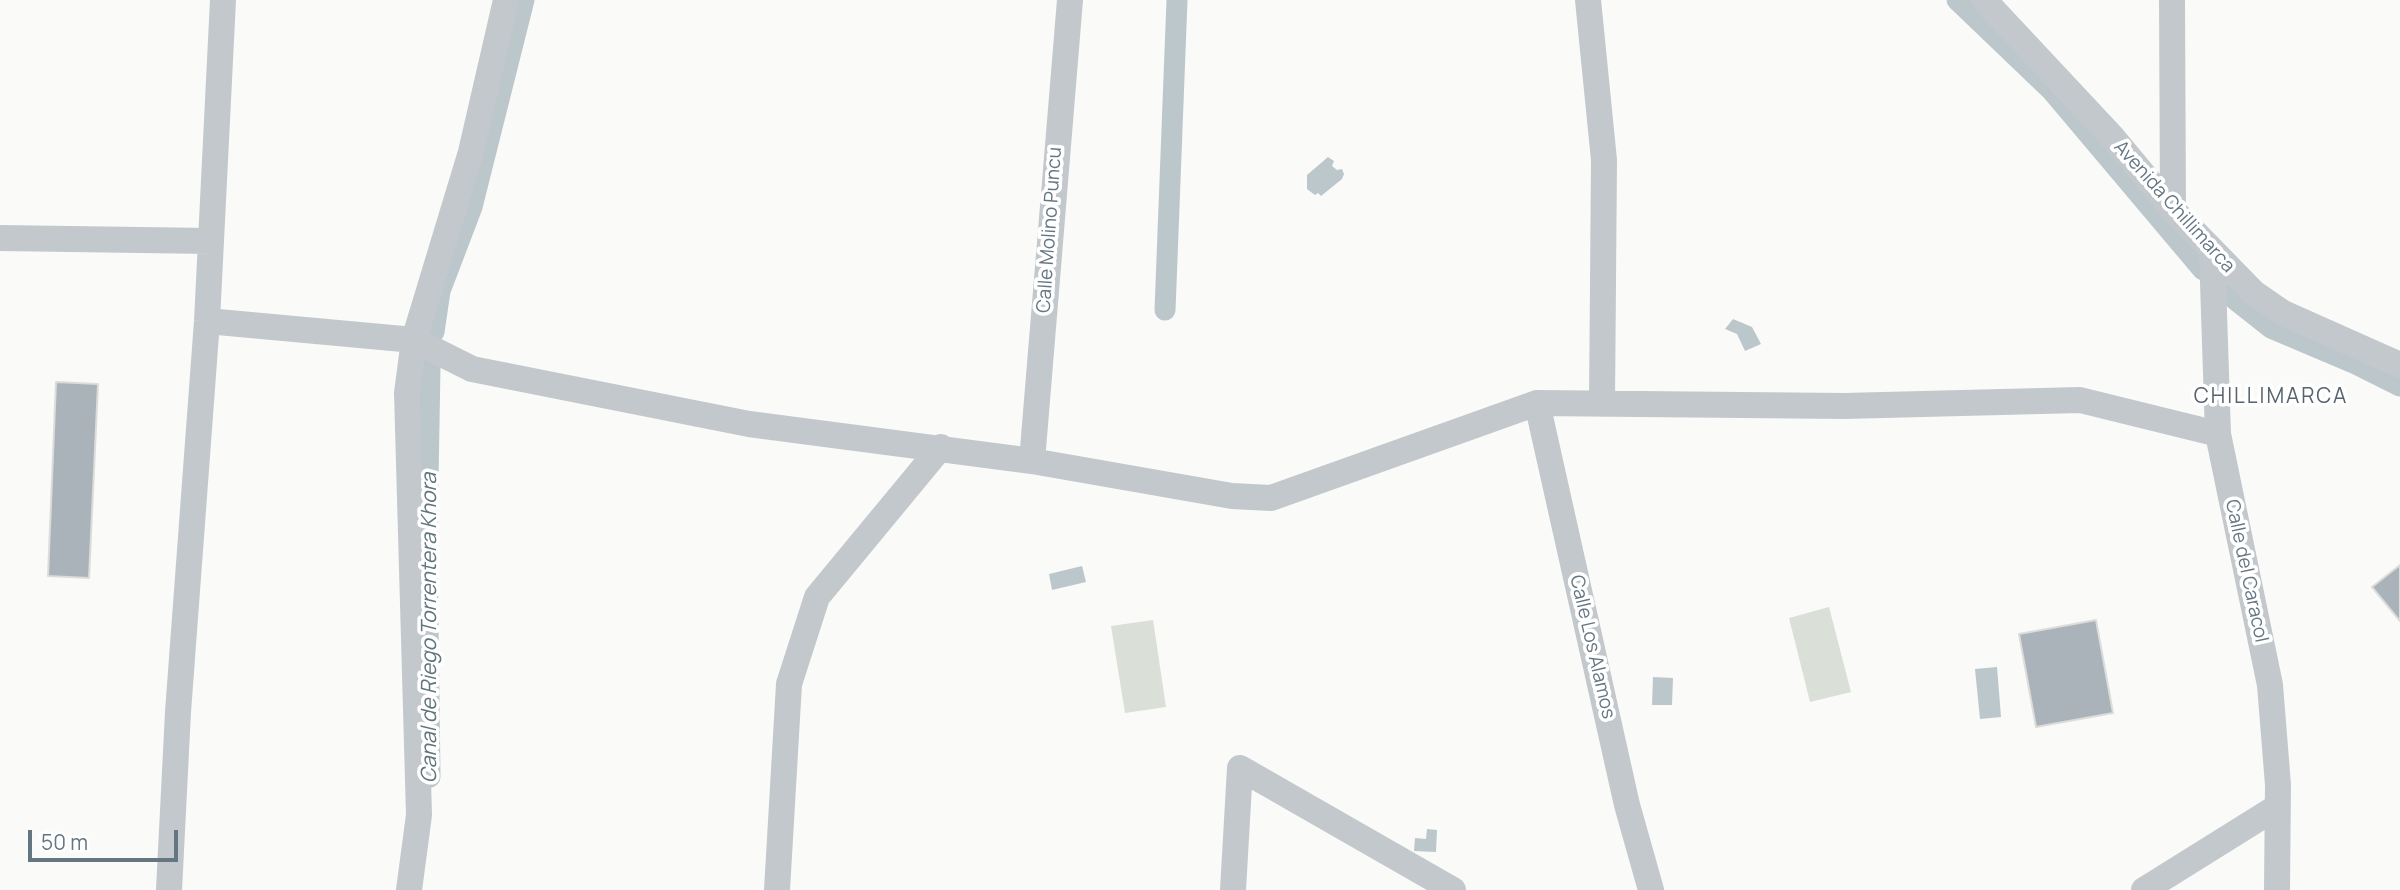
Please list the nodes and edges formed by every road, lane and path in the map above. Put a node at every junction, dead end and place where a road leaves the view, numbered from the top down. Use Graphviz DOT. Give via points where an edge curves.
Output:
graph roads {
  1 [pos="223,0"];
  2 [pos="506,0"];
  3 [pos="1070,0"];
  4 [pos="1588,0"];
  5 [pos="1984,0"];
  6 [pos="2172,0"];
  7 [pos="2173,210"];
  8 [pos="0,238"];
  9 [pos="211,241"];
  10 [pos="2212,252"];
  11 [pos="207,321"];
  12 [pos="414,340"];
  13 [pos="2400,365"];
  14 [pos="1537,403"];
  15 [pos="1601,404"];
  16 [pos="2218,434"];
  17 [pos="941,447"];
  18 [pos="1032,461"];
  19 [pos="2277,807"];
  20 [pos="169,890"];
  21 [pos="409,890"];
  22 [pos="777,890"];
  23 [pos="1233,890"];
  24 [pos="1453,890"];
  25 [pos="1651,890"];
  26 [pos="2144,890"];
  27 [pos="2277,890"];
  1 -- 9 [label="street"];
  2 -- 12 [label="street" via="471,152"];
  3 -- 18 [label="street, Calle Molino Puncu"];
  4 -- 15 [label="street" via="1604,160"];
  5 -- 7 [label="street, Avenida Chillimarca" via="2113,138"];
  6 -- 7 [label="street"];
  7 -- 10 [label="street, Avenida Chillimarca"];
  8 -- 9 [label="street"];
  9 -- 11 [label="street"];
  10 -- 13 [label="street, Avenida Chillimarca" via="2254,293 2283,313"];
  10 -- 16 [label="street, Calle del Caracol"];
  11 -- 12 [label="street"];
  11 -- 20 [label="street"];
  12 -- 17 [label="street" via="472,369 749,424"];
  12 -- 21 [label="street" via="407,393 419,815"];
  14 -- 15 [label="street"];
  14 -- 18 [label="street" via="1271,498 1232,496"];
  14 -- 25 [label="street, Calle Los Alamos" via="1627,806"];
  15 -- 16 [label="street" via="1844,406 2080,400"];
  16 -- 19 [label="street, Calle del Caracol" via="2270,685"];
  17 -- 18 [label="street"];
  17 -- 22 [label="street" via="817,597 789,684"];
  19 -- 26 [label="street"];
  19 -- 27 [label="street, Calle del Caracol"];
  23 -- 24 [label="street" via="1240,768"];
}
